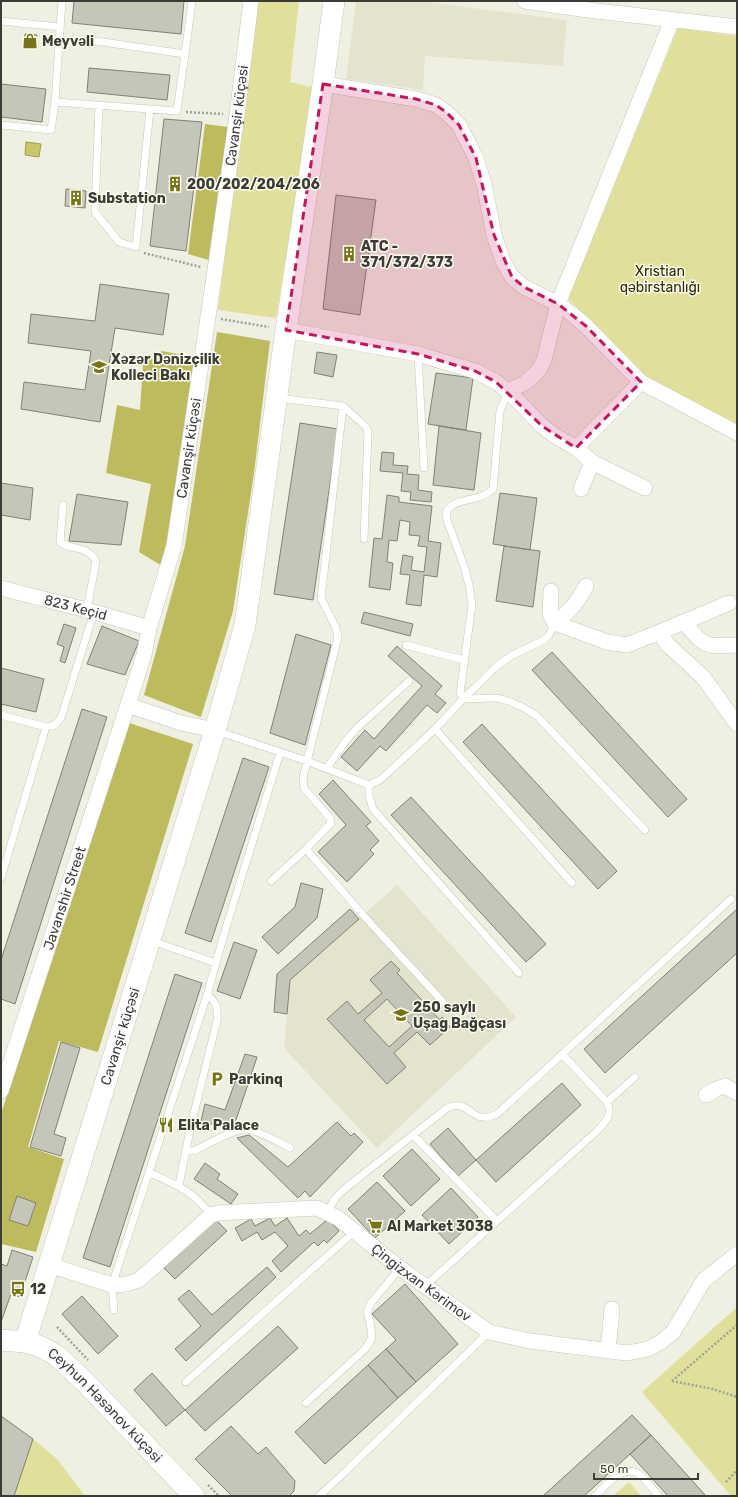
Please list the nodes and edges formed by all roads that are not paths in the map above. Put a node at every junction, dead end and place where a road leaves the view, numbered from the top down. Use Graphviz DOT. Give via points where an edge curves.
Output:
graph roads {
  1 [pos="62,1"];
  2 [pos="192,1"];
  3 [pos="251,1"];
  4 [pos="334,1"];
  5 [pos="525,1"];
  6 [pos="589,6"];
  7 [pos="672,20"];
  8 [pos="1,21"];
  9 [pos="60,27"];
  10 [pos="737,27"];
  11 [pos="96,41"];
  12 [pos="184,54"];
  13 [pos="323,84"];
  14 [pos="55,102"];
  15 [pos="98,104"];
  16 [pos="150,109"];
  17 [pos="1,125"];
  18 [pos="558,304"];
  19 [pos="286,330"];
  20 [pos="418,354"];
  21 [pos="641,382"];
  22 [pos="508,391"];
  23 [pos="277,398"];
  24 [pos="343,406"];
  25 [pos="737,433"];
  26 [pos="576,448"];
  27 [pos="592,462"];
  28 [pos="424,468"];
  29 [pos="645,488"];
  30 [pos="581,489"];
  31 [pos="63,505"];
  32 [pos="364,538"];
  33 [pos="586,586"];
  34 [pos="1,588"];
  35 [pos="551,591"];
  36 [pos="729,603"];
  37 [pos="91,611"];
  38 [pos="684,622"];
  39 [pos="555,623"];
  40 [pos="149,628"];
  41 [pos="660,632"];
  42 [pos="406,645"];
  43 [pos="737,645"];
  44 [pos="464,660"];
  45 [pos="408,681"];
  46 [pos="464,698"];
  47 [pos="128,705"];
  48 [pos="1,715"];
  49 [pos="737,724"];
  50 [pos="46,727"];
  51 [pos="435,729"];
  52 [pos="215,730"];
  53 [pos="280,753"];
  54 [pos="307,760"];
  55 [pos="327,768"];
  56 [pos="369,785"];
  57 [pos="645,830"];
  58 [pos="306,849"];
  59 [pos="1,878"];
  60 [pos="271,881"];
  61 [pos="572,883"];
  62 [pos="731,899"];
  63 [pos="150,940"];
  64 [pos="216,963"];
  65 [pos="519,973"];
  66 [pos="207,995"];
  67 [pos="443,1002"];
  68 [pos="562,1054"];
  69 [pos="635,1077"];
  70 [pos="1,1091"];
  71 [pos="737,1093"];
  72 [pos="706,1095"];
  73 [pos="608,1102"];
  74 [pos="413,1136"];
  75 [pos="290,1148"];
  76 [pos="186,1151"];
  77 [pos="150,1173"];
  78 [pos="179,1185"];
  79 [pos="326,1212"];
  80 [pos="212,1215"];
  81 [pos="497,1221"];
  82 [pos="355,1231"];
  83 [pos="737,1254"];
  84 [pos="49,1265"];
  85 [pos="400,1268"];
  86 [pos="112,1285"];
  87 [pos="425,1286"];
  88 [pos="612,1308"];
  89 [pos="114,1310"];
  90 [pos="489,1332"];
  91 [pos="1,1340"];
  92 [pos="25,1342"];
  93 [pos="608,1351"];
  94 [pos="186,1382"];
  95 [pos="306,1403"];
  96 [pos="194,1496"];
  97 [pos="319,1496"];
  98 [pos="594,1496"];
  99 [pos="659,1496"];
  1 -- 9 [label="lane"];
  2 -- 12 [label="lane"];
  3 -- 40 [label="street, Cavanşir küçəsi" via="237,115 174,546"];
  4 -- 13 [label="street, Cavanşir küçəsi"];
  5 -- 6 [label="street"];
  6 -- 7 [label="street"];
  7 -- 10 [label="street"];
  7 -- 18 [label="street"];
  8 -- 9 [label="lane"];
  9 -- 14 [label="lane"];
  11 -- 12 [label="lane"];
  12 -- 16 [label="lane" via="177,111"];
  13 -- 18 [label="street" via="416,99 436,105 447,113 459,125 476,158 494,235 512,277 524,287"];
  13 -- 19 [label="street, Cavanşir küçəsi"];
  14 -- 15 [label="lane"];
  14 -- 17 [label="lane" via="51,130"];
  15 -- 16 [label="lane"];
  15 -- 16 [label="lane" via="95,212 119,242 136,247"];
  18 -- 21 [label="street" via="586,326"];
  18 -- 22 [label="street" via="544,360 539,370 525,383"];
  19 -- 20 [label="street"];
  19 -- 23 [label="street, Cavanşir küçəsi"];
  20 -- 22 [label="street" via="475,371"];
  20 -- 28 [label="lane"];
  21 -- 25 [label="street"];
  21 -- 26 [label="street"];
  22 -- 26 [label="street" via="542,426"];
  22 -- 44 [label="lane" via="500,411 493,489 480,498 453,503 446,512 470,585 472,605"];
  23 -- 24 [label="lane"];
  23 -- 52 [label="street, Cavanşir küçəsi" via="245,625"];
  24 -- 32 [label="lane" via="366,427 368,432"];
  24 -- 54 [label="lane" via="321,598 338,637"];
  26 -- 27 [label="street"];
  27 -- 29 [label="street"];
  27 -- 30 [label="street"];
  31 -- 37 [label="lane" via="60,542 88,552 96,561"];
  33 -- 39 [label="street" via="572,610"];
  34 -- 37 [label="street, 823 Keçid"];
  35 -- 39 [label="street" via="550,614"];
  36 -- 38 [label="street"];
  37 -- 40 [label="street, 823 Keçid"];
  37 -- 50 [label="lane" via="61,718 55,725"];
  38 -- 41 [label="street"];
  38 -- 43 [label="street" via="699,640 707,645"];
  39 -- 41 [label="street" via="606,642 627,645"];
  39 -- 46 [label="lane" via="544,640 498,665"];
  40 -- 47 [label="street, Cavanşir küçəsi" via="144,655"];
  41 -- 49 [label="street" via="667,644 703,677"];
  42 -- 44 [label="lane"];
  44 -- 46 [label="lane" via="459,687"];
  45 -- 55 [label="lane" via="356,729"];
  46 -- 51 [label="lane"];
  46 -- 57 [label="lane" via="490,698 510,702 524,707 538,717"];
  47 -- 52 [label="street" via="181,723"];
  47 -- 70 [label="street, Javanshir Street"];
  48 -- 50 [label="lane"];
  50 -- 59 [label="lane"];
  51 -- 56 [label="lane" via="380,780"];
  51 -- 61 [label="lane"];
  52 -- 53 [label="lane"];
  52 -- 63 [label="street, Cavanşir küçəsi"];
  53 -- 54 [label="lane"];
  53 -- 64 [label="lane"];
  54 -- 55 [label="lane"];
  54 -- 58 [label="lane" via="303,778 304,788 330,818 331,823"];
  55 -- 56 [label="lane"];
  56 -- 65 [label="lane" via="368,796 373,809"];
  58 -- 60 [label="lane"];
  58 -- 67 [label="lane"];
  62 -- 68 [label="lane"];
  63 -- 64 [label="lane"];
  63 -- 84 [label="street, Cavanşir küçəsi"];
  64 -- 66 [label="lane"];
  66 -- 76 [label="lane" via="215,1000 218,1008 217,1021"];
  66 -- 77 [label="lane"];
  68 -- 73 [label="lane"];
  68 -- 74 [label="lane" via="497,1114 480,1118 462,1106 454,1104"];
  69 -- 73 [label="lane"];
  71 -- 72 [label="street" via="725,1086 716,1088"];
  73 -- 81 [label="lane" via="608,1119 597,1131"];
  74 -- 79 [label="lane" via="347,1187"];
  74 -- 81 [label="lane"];
  75 -- 76 [label="lane" via="247,1129 238,1130 194,1151"];
  76 -- 78 [label="lane"];
  77 -- 78 [label="lane"];
  77 -- 86 [label="lane"];
  78 -- 80 [label="lane" via="203,1203"];
  79 -- 80 [label="street, Çingizxan Kərimov" via="317,1208 218,1212"];
  79 -- 82 [label="street, Çingizxan Kərimov"];
  80 -- 86 [label="street" via="139,1280"];
  81 -- 87 [label="lane"];
  82 -- 85 [label="street, Çingizxan Kərimov"];
  82 -- 94 [label="lane"];
  83 -- 93 [label="street, Çingizxan Kərimov" via="704,1280 673,1332 662,1342 648,1349 627,1353"];
  84 -- 86 [label="street"];
  84 -- 92 [label="street, Cavanşir küçəsi"];
  85 -- 87 [label="street, Çingizxan Kərimov"];
  85 -- 95 [label="lane" via="371,1303 367,1312 372,1338 365,1349"];
  86 -- 89 [label="lane"];
  87 -- 90 [label="street, Çingizxan Kərimov"];
  88 -- 93 [label="street"];
  90 -- 93 [label="street, Çingizxan Kərimov" via="530,1341"];
  90 -- 97 [label="lane"];
  91 -- 92 [label="street, Ceyhun Həsənov küçəsi"];
  92 -- 96 [label="street, Ceyhun Həsənov küçəsi" via="56,1354 67,1364"];
  98 -- 99 [label="lane" via="622,1472 631,1471 638,1473"];
}
